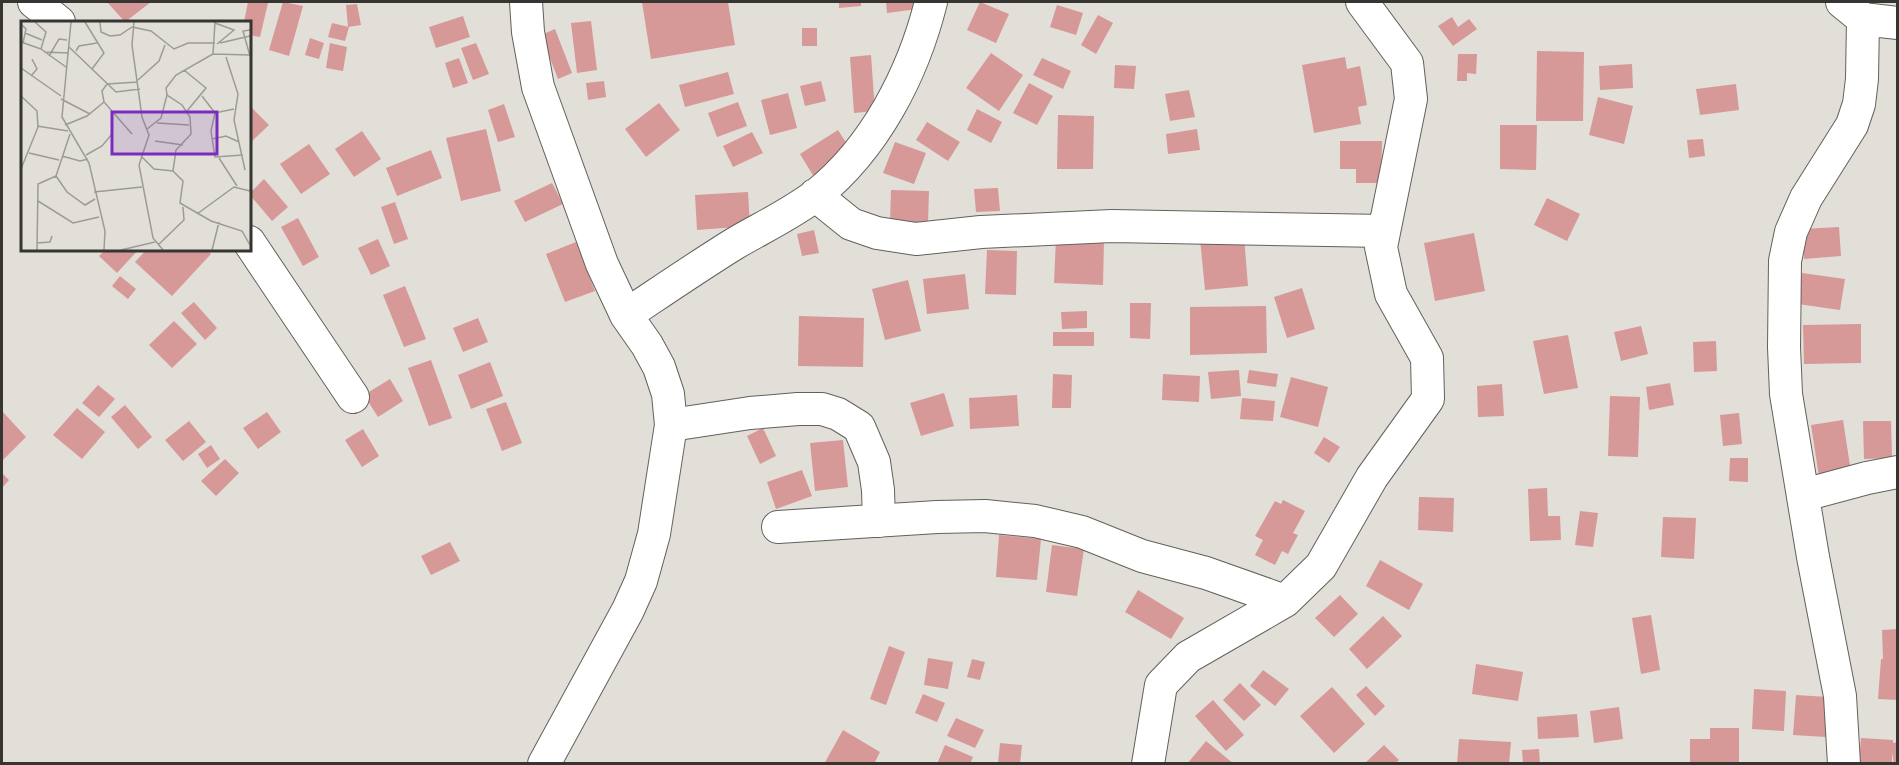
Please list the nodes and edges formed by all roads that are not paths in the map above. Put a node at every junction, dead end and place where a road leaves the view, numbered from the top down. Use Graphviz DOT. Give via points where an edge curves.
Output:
graph roads {
  1 [pos="34,2"];
  2 [pos="526,2"];
  3 [pos="931,2"];
  4 [pos="1362,2"];
  5 [pos="1853,10"];
  6 [pos="58,21"];
  7 [pos="1898,23"];
  8 [pos="815,195"];
  9 [pos="1384,231"];
  10 [pos="250,243"];
  11 [pos="626,315"];
  12 [pos="353,397"];
  13 [pos="671,425"];
  14 [pos="1898,472"];
  15 [pos="1804,495"];
  16 [pos="879,521"];
  17 [pos="778,527"];
  18 [pos="1285,601"];
  19 [pos="544,764"];
  20 [pos="1148,764"];
  21 [pos="1844,764"];
  1 -- 6 [label="street"];
  2 -- 11 [label="street" via="538,87 602,264"];
  3 -- 8 [label="street" via="924,32 890,107 852,161"];
  4 -- 9 [label="street" via="1407,63 1411,99"];
  5 -- 7 [label="street"];
  5 -- 15 [label="street" via="1862,79 1856,115 1806,198 1791,232 1785,261 1785,394"];
  8 -- 9 [label="street" via="851,224 916,239 1112,226"];
  8 -- 11 [label="street"];
  9 -- 18 [label="street" via="1381,247 1391,294 1427,358 1428,399 1372,477 1321,566"];
  10 -- 12 [label="street"];
  11 -- 13 [label="street" via="659,367 668,394"];
  13 -- 16 [label="street" via="798,409 838,414 859,427 874,462"];
  13 -- 19 [label="street" via="654,534 641,581"];
  14 -- 15 [label="street"];
  15 -- 21 [label="street" via="1840,696"];
  16 -- 17 [label="street"];
  16 -- 18 [label="street" via="985,516 1035,521 1082,532 1142,556"];
  18 -- 20 [label="street" via="1188,657 1161,685"];
}
